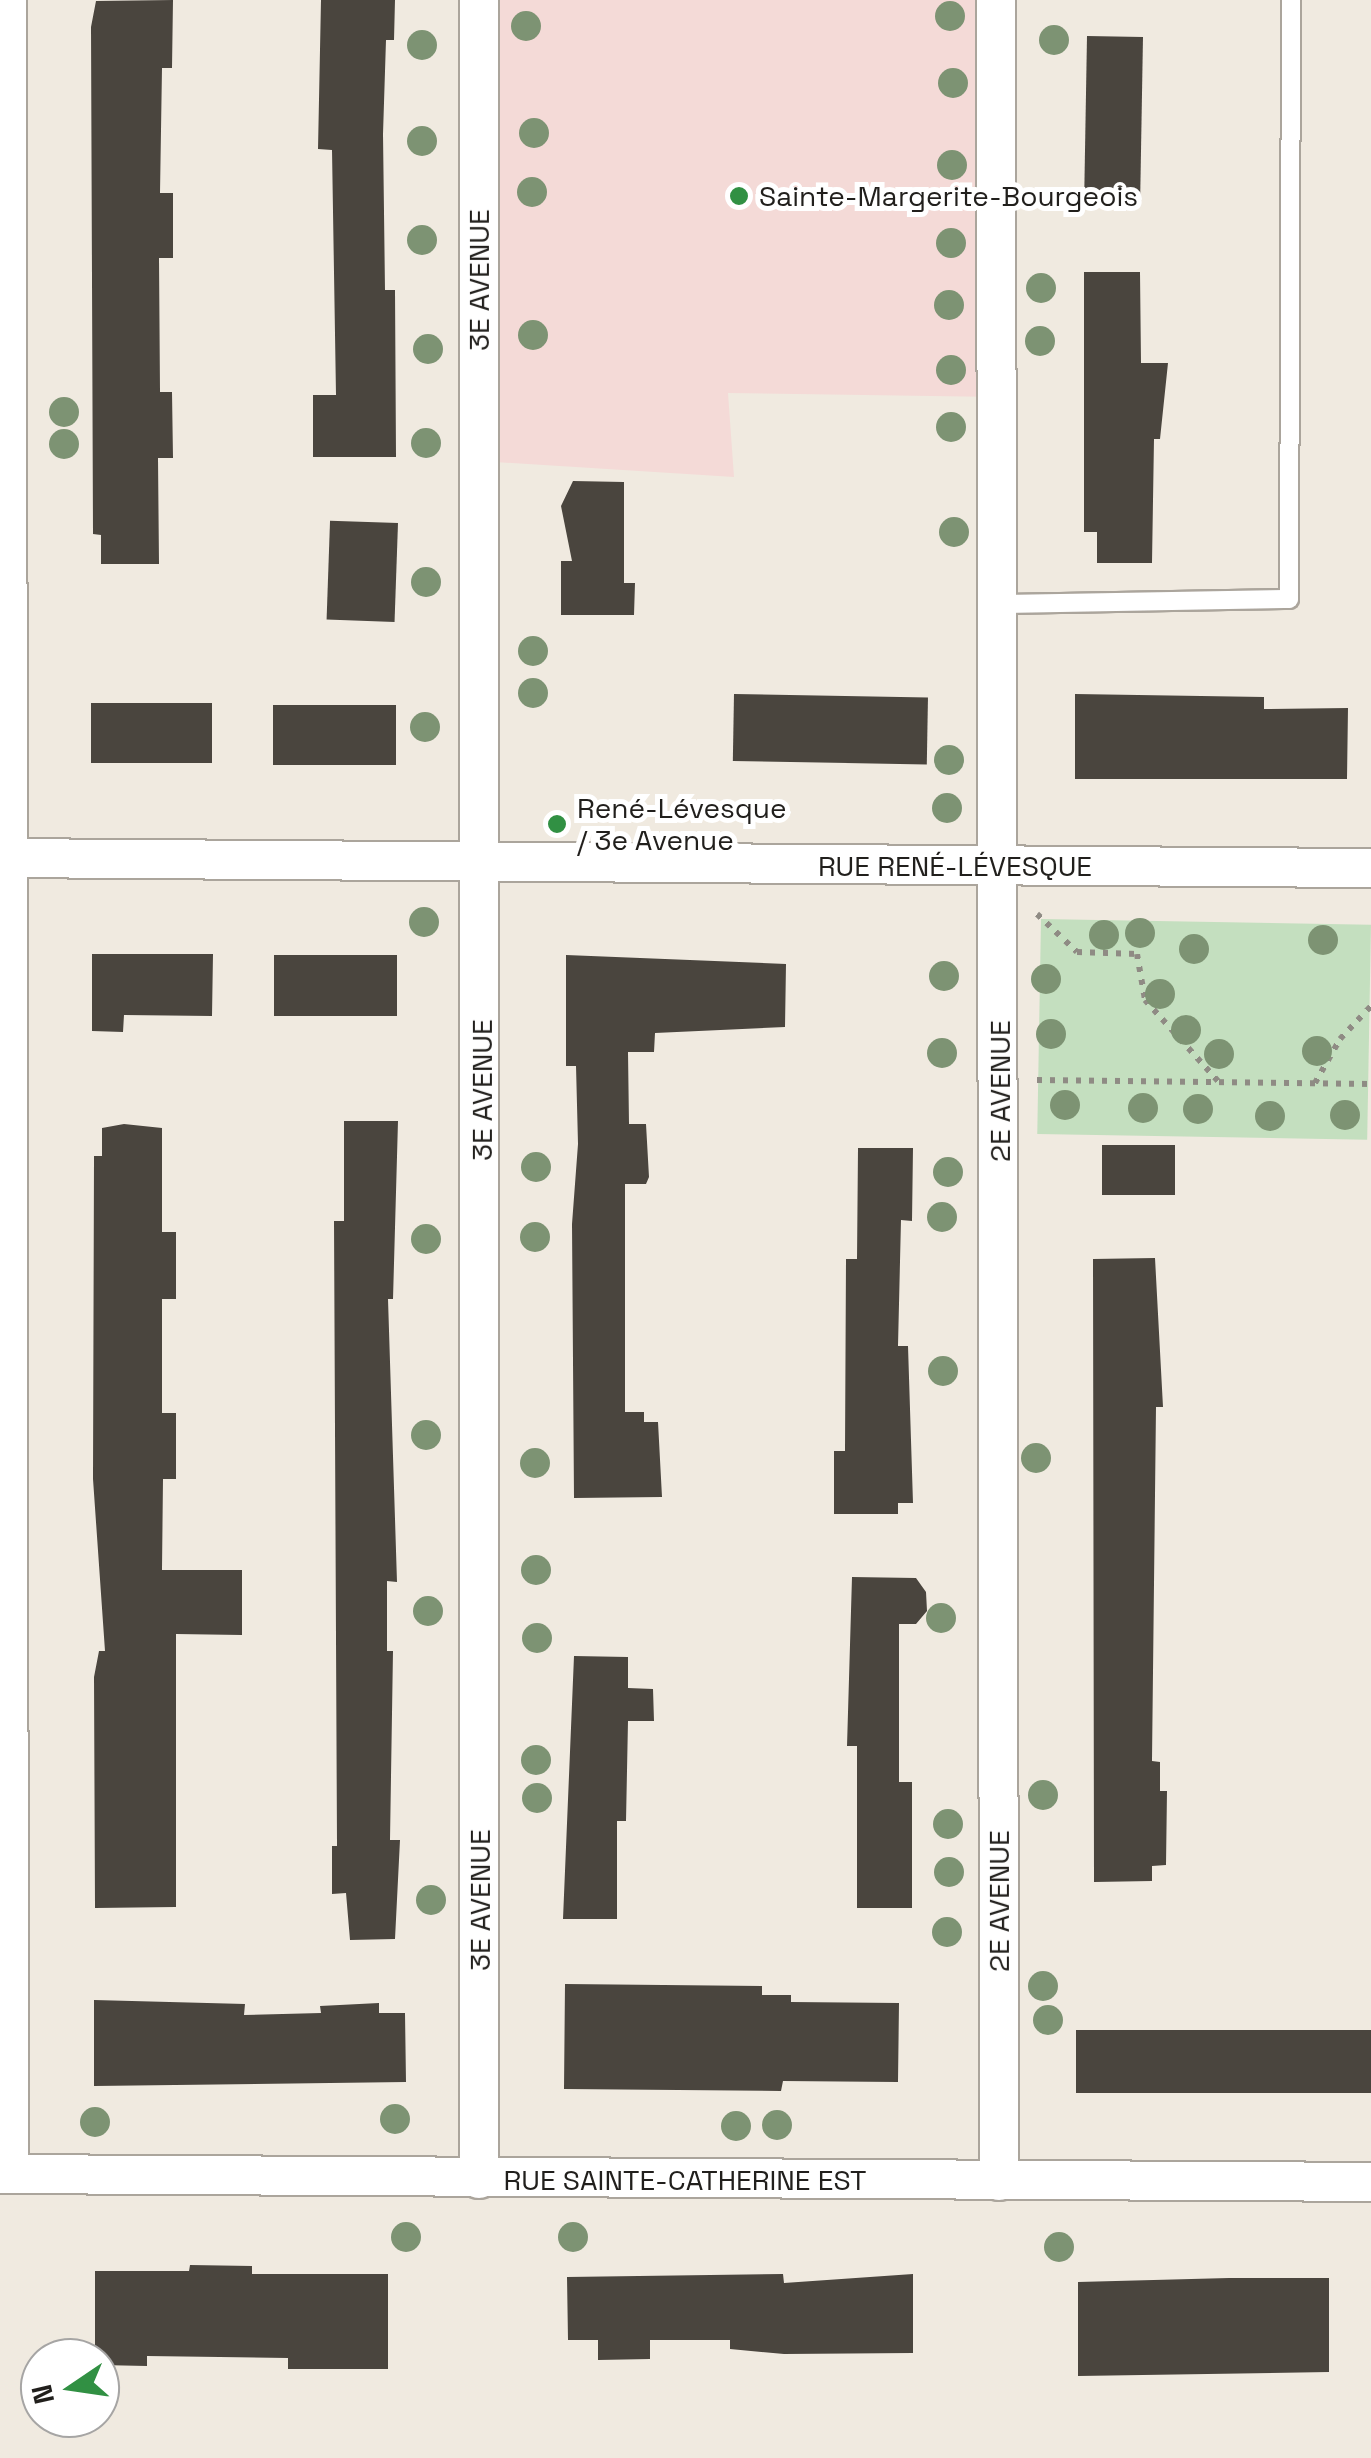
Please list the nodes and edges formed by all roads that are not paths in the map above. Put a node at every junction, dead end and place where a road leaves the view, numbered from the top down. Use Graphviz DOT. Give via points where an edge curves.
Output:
graph roads {
  1 [pos="6,0"];
  2 [pos="478,0"];
  3 [pos="996,0"];
  4 [pos="1291,0"];
  5 [pos="999,604"];
  6 [pos="5,858"];
  7 [pos="482,861"];
  8 [pos="999,867"];
  9 [pos="1371,868"];
  10 [pos="5,2174"];
  11 [pos="479,2179"];
  12 [pos="999,2181"];
  13 [pos="1371,2182"];
  1 -- 6 [label="street"];
  2 -- 7 [label="street, 3E AVENUE"];
  3 -- 5 [label="street, 2E AVENUE"];
  4 -- 5 [label="lane" via="1289,599"];
  5 -- 8 [label="street, 2E AVENUE"];
  6 -- 7 [label="street, RUE RENÉ-LÉVESQUE"];
  6 -- 10 [label="street"];
  7 -- 8 [label="street, RUE RENÉ-LÉVESQUE"];
  7 -- 11 [label="street, 3E AVENUE"];
  8 -- 9 [label="street, RUE RENÉ-LÉVESQUE"];
  8 -- 12 [label="street, 2E AVENUE"];
  10 -- 11 [label="street, RUE SAINTE-CATHERINE EST"];
  11 -- 12 [label="street, RUE SAINTE-CATHERINE EST"];
  12 -- 13 [label="street, RUE SAINTE-CATHERINE EST"];
}
